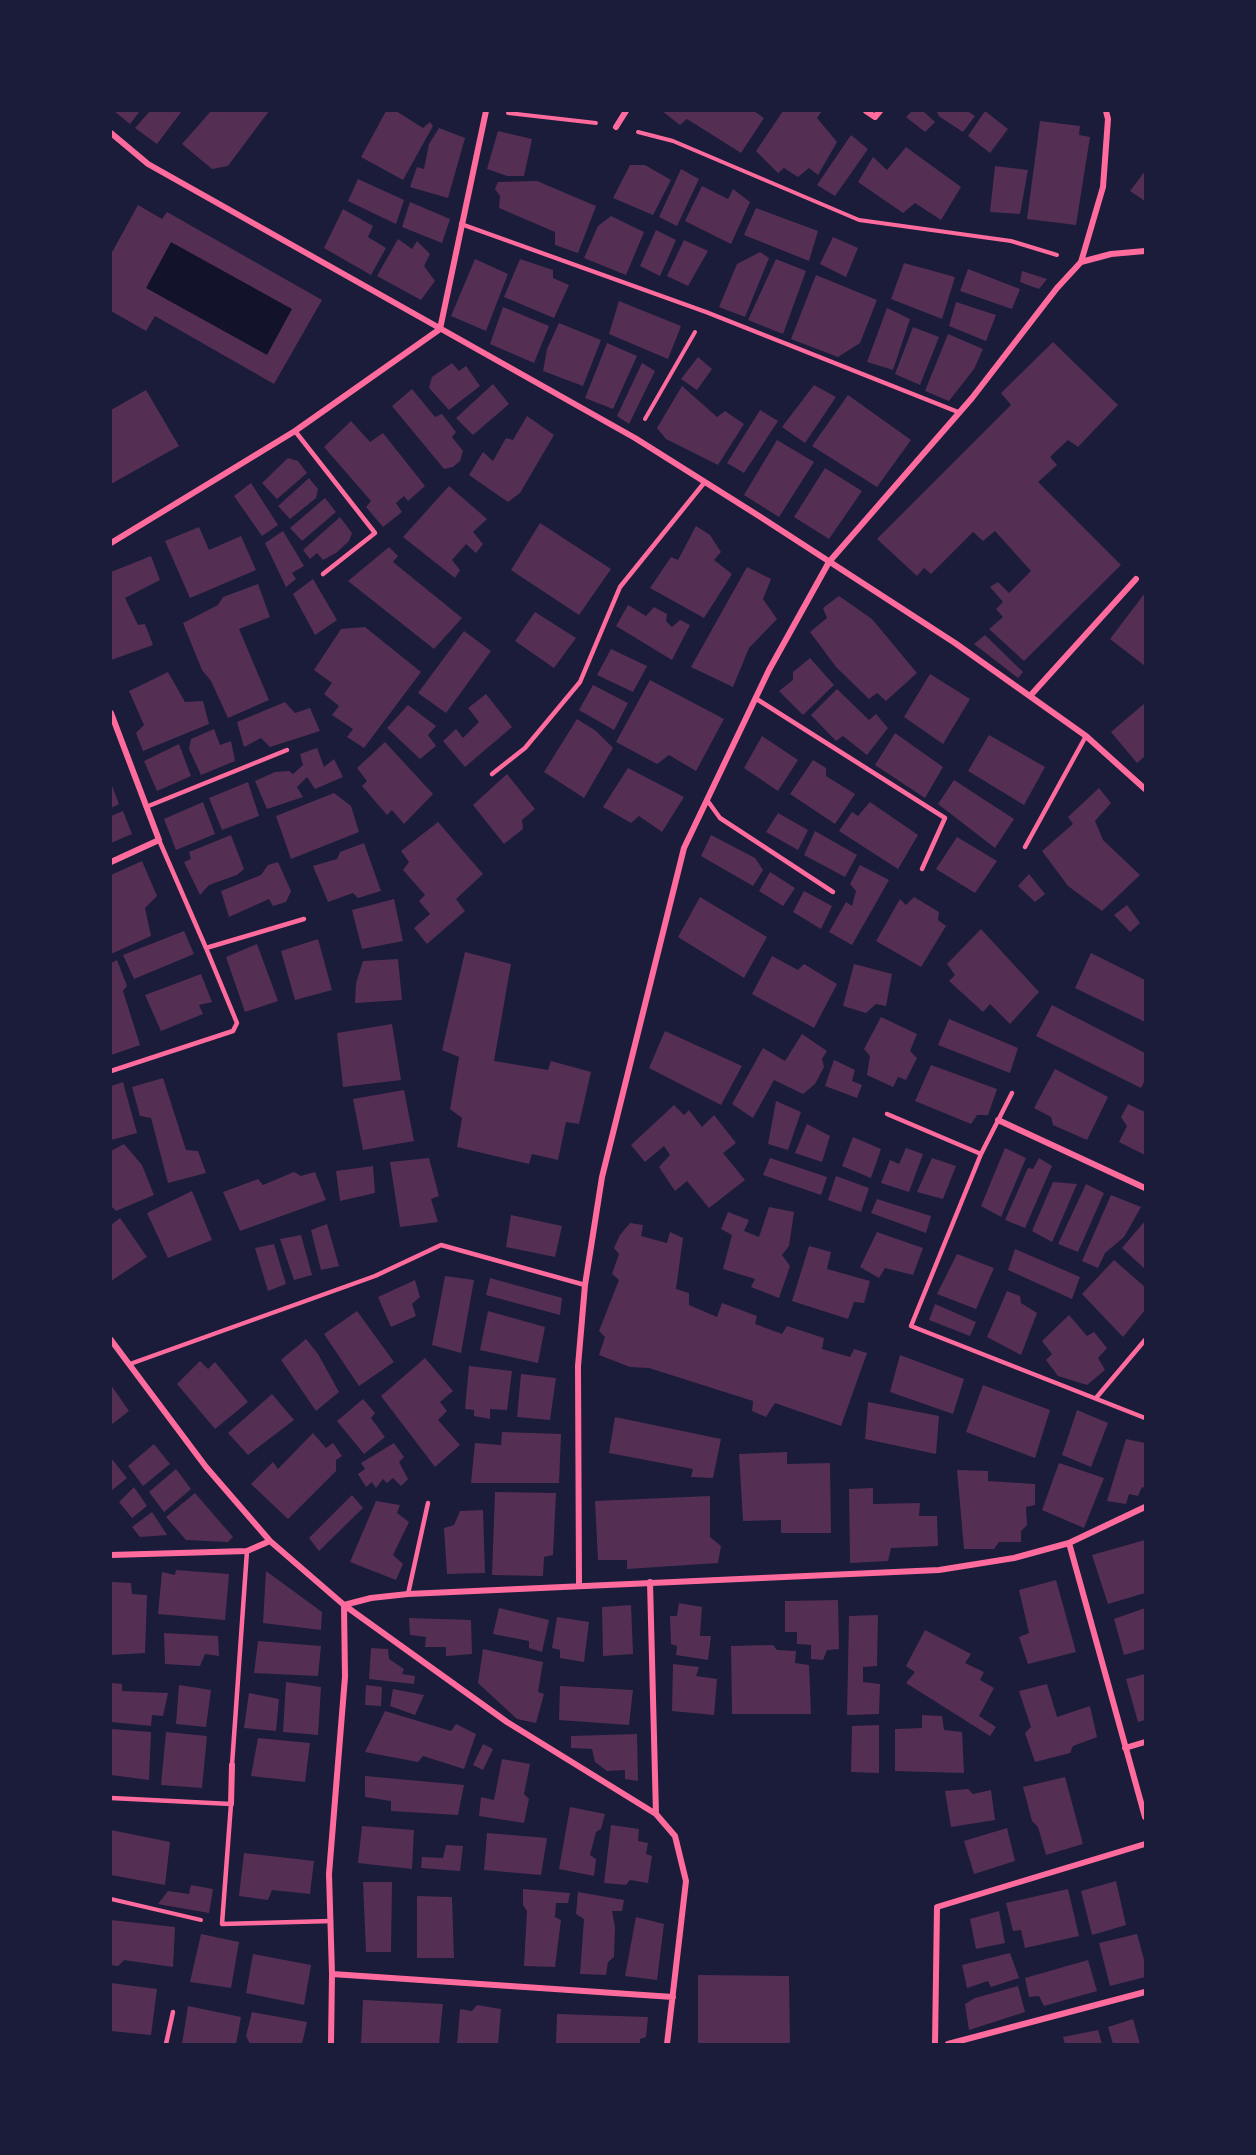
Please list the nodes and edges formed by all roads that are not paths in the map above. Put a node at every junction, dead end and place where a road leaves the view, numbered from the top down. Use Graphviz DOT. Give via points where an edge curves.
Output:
graph roads {
  1 [pos="486,111"];
  2 [pos="626,111"];
  3 [pos="866,111"];
  4 [pos="880,111"];
  5 [pos="1106,111"];
  6 [pos="616,127"];
  7 [pos="111,133"];
  8 [pos="461,224"];
  9 [pos="1145,251"];
  10 [pos="1081,262"];
  11 [pos="440,329"];
  12 [pos="958,412"];
  13 [pos="295,431"];
  14 [pos="704,483"];
  15 [pos="111,543"];
  16 [pos="829,561"];
  17 [pos="323,574"];
  18 [pos="1136,579"];
  19 [pos="1029,696"];
  20 [pos="755,698"];
  21 [pos="111,713"];
  22 [pos="1086,736"];
  23 [pos="286,750"];
  24 [pos="492,774"];
  25 [pos="1144,786"];
  26 [pos="707,800"];
  27 [pos="146,807"];
  28 [pos="159,840"];
  29 [pos="1025,847"];
  30 [pos="111,862"];
  31 [pos="922,869"];
  32 [pos="833,892"];
  33 [pos="304,919"];
  34 [pos="206,948"];
  35 [pos="111,1071"];
  36 [pos="1012,1093"];
  37 [pos="887,1114"];
  38 [pos="998,1120"];
  39 [pos="981,1154"];
  40 [pos="1145,1188"];
  41 [pos="585,1285"];
  42 [pos="111,1340"];
  43 [pos="1145,1340"];
  44 [pos="130,1364"];
  45 [pos="1096,1398"];
  46 [pos="1145,1418"];
  47 [pos="428,1503"];
  48 [pos="1145,1507"];
  49 [pos="270,1542"];
  50 [pos="1069,1543"];
  51 [pos="247,1551"];
  52 [pos="111,1555"];
  53 [pos="650,1582"];
  54 [pos="579,1585"];
  55 [pos="408,1594"];
  56 [pos="344,1605"];
  57 [pos="1145,1742"];
  58 [pos="1125,1748"];
  59 [pos="232,1765"];
  60 [pos="111,1798"];
  61 [pos="231,1804"];
  62 [pos="656,1814"];
  63 [pos="1145,1817"];
  64 [pos="1145,1844"];
  65 [pos="331,1921"];
  66 [pos="332,1974"];
  67 [pos="1145,1992"];
  68 [pos="674,1997"];
  69 [pos="173,2012"];
  70 [pos="166,2044"];
  71 [pos="331,2044"];
  72 [pos="667,2044"];
  73 [pos="935,2044"];
  74 [pos="948,2044"];
  1 -- 8 [label="street"];
  2 -- 6 [label="street"];
  3 -- 4 [label="street" via="875,117"];
  5 -- 10 [label="street" via="1103,187"];
  7 -- 11 [label="street" via="148,164"];
  8 -- 11 [label="street"];
  8 -- 12 [label="lane" via="706,312"];
  9 -- 10 [label="street"];
  10 -- 12 [label="street"];
  11 -- 13 [label="street"];
  11 -- 14 [label="street" via="634,438"];
  12 -- 16 [label="street"];
  13 -- 15 [label="street"];
  13 -- 17 [label="lane" via="375,533"];
  14 -- 16 [label="street"];
  14 -- 24 [label="lane" via="620,587 580,682 525,748"];
  16 -- 19 [label="street"];
  16 -- 20 [label="street"];
  18 -- 19 [label="street"];
  19 -- 22 [label="street"];
  20 -- 26 [label="street"];
  20 -- 31 [label="lane" via="945,818"];
  21 -- 27 [label="street"];
  22 -- 25 [label="street"];
  22 -- 29 [label="lane"];
  23 -- 27 [label="lane"];
  26 -- 32 [label="lane" via="720,818"];
  26 -- 41 [label="street" via="684,848 602,1177"];
  27 -- 28 [label="street"];
  28 -- 30 [label="street"];
  28 -- 34 [label="lane"];
  33 -- 34 [label="lane"];
  34 -- 35 [label="lane" via="237,1023 233,1031"];
  36 -- 38 [label="lane"];
  37 -- 39 [label="lane"];
  38 -- 39 [label="lane"];
  38 -- 40 [label="street"];
  39 -- 45 [label="lane" via="911,1326"];
  41 -- 44 [label="lane" via="441,1245 375,1276"];
  41 -- 54 [label="street" via="578,1366"];
  42 -- 44 [label="street"];
  43 -- 45 [label="lane"];
  44 -- 49 [label="street" via="206,1467"];
  45 -- 46 [label="lane"];
  47 -- 55 [label="lane"];
  48 -- 50 [label="street"];
  49 -- 51 [label="street"];
  49 -- 56 [label="street"];
  50 -- 53 [label="street" via="1014,1558 939,1570"];
  50 -- 58 [label="street"];
  51 -- 52 [label="street"];
  51 -- 59 [label="lane"];
  53 -- 54 [label="street"];
  53 -- 62 [label="street"];
  54 -- 55 [label="street"];
  55 -- 56 [label="street"];
  56 -- 62 [label="street" via="507,1722"];
  56 -- 65 [label="street" via="345,1677 329,1874"];
  57 -- 58 [label="street"];
  58 -- 63 [label="street"];
  59 -- 61 [label="street"];
  60 -- 61 [label="lane"];
  61 -- 65 [label="lane" via="222,1924"];
  62 -- 68 [label="street" via="675,1836 686,1881"];
  64 -- 73 [label="street" via="937,1907"];
  65 -- 66 [label="street"];
  66 -- 68 [label="street"];
  66 -- 71 [label="street"];
  67 -- 74 [label="street"];
  68 -- 72 [label="street"];
  69 -- 70 [label="lane"];
}
